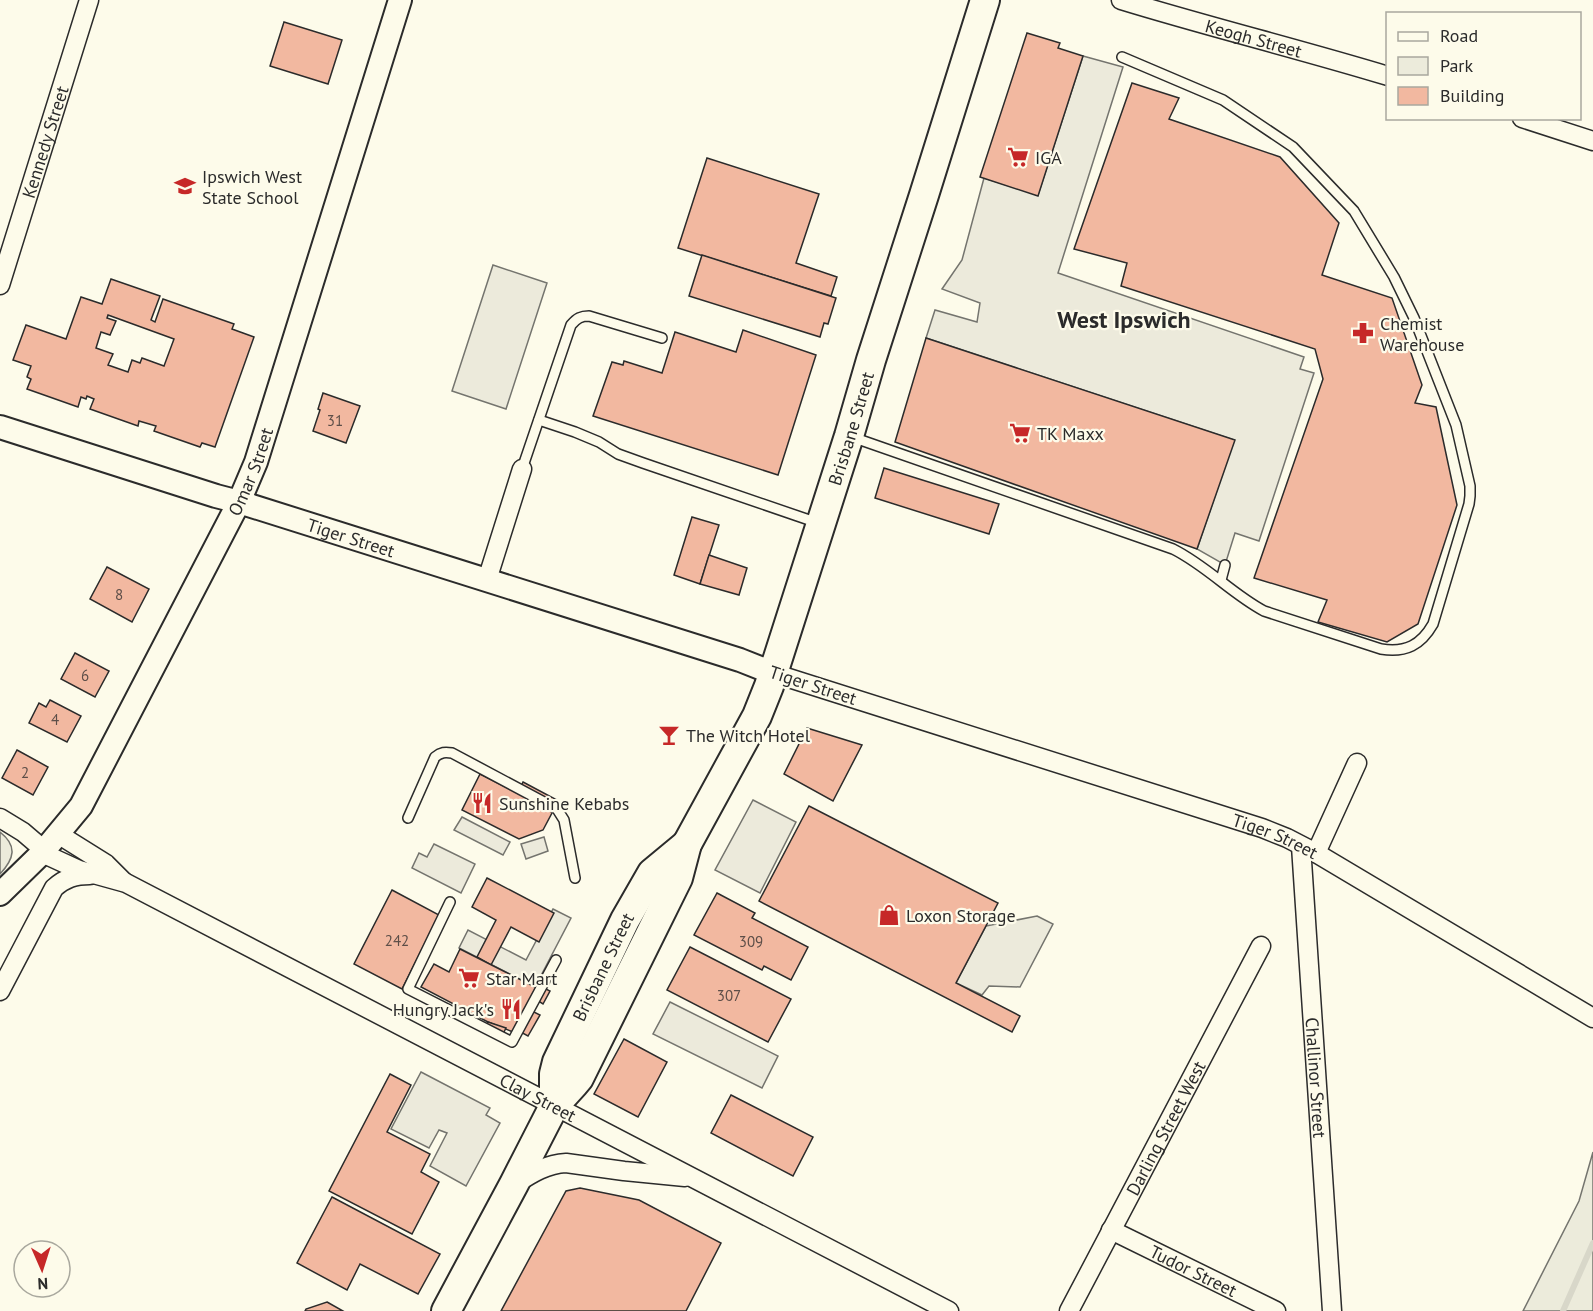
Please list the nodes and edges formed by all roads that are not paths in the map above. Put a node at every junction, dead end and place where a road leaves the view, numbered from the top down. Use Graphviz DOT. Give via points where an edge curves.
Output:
graph roads {
  1 [pos="89,0"];
  2 [pos="400,0"];
  3 [pos="985,0"];
  4 [pos="1121,0"];
  5 [pos="1122,57"];
  6 [pos="1386,75"];
  7 [pos="1528,120"];
  8 [pos="1593,141"];
  9 [pos="0,285"];
  10 [pos="662,338"];
  11 [pos="539,420"];
  12 [pos="0,427"];
  13 [pos="849,436"];
  14 [pos="522,469"];
  15 [pos="239,502"];
  16 [pos="820,524"];
  17 [pos="1225,565"];
  18 [pos="487,580"];
  19 [pos="1221,580"];
  20 [pos="772,673"];
  21 [pos="1357,763"];
  22 [pos="0,818"];
  23 [pos="408,818"];
  24 [pos="48,846"];
  25 [pos="1309,850"];
  26 [pos="100,876"];
  27 [pos="575,878"];
  28 [pos="126,883"];
  29 [pos="0,894"];
  30 [pos="450,902"];
  31 [pos="1261,946"];
  32 [pos="556,960"];
  33 [pos="0,991"];
  34 [pos="1593,1017"];
  35 [pos="554,1106"];
  36 [pos="692,1178"];
  37 [pos="514,1184"];
  38 [pos="1112,1230"];
  39 [pos="446,1311"];
  40 [pos="949,1311"];
  41 [pos="1069,1311"];
  42 [pos="1276,1311"];
  43 [pos="1332,1311"];
  1 -- 9 [label="street, Kennedy Street"];
  2 -- 15 [label="street, Omar Street" via="256,462"];
  3 -- 13 [label="main road, Brisbane Street"];
  4 -- 6 [label="street, Keogh Street"];
  5 -- 19 [label="lane" via="1223,100 1293,147 1354,211 1414,318 1456,425 1470,486 1433,624 1412,647 1382,649 1264,611"];
  7 -- 8 [label="street"];
  10 -- 11 [label="lane" via="589,316 576,319"];
  11 -- 14 [label="lane"];
  11 -- 16 [label="lane" via="599,442 643,464"];
  12 -- 15 [label="street, Tiger Street"];
  13 -- 16 [label="main road, Brisbane Street"];
  13 -- 19 [label="lane" via="1173,549"];
  14 -- 18 [label="street"];
  15 -- 18 [label="street, Tiger Street"];
  15 -- 24 [label="street, Omar Street" via="84,799"];
  16 -- 20 [label="main road, Brisbane Street"];
  17 -- 19 [label="lane"];
  18 -- 20 [label="street, Tiger Street"];
  20 -- 25 [label="street, Tiger Street" via="1262,828"];
  20 -- 35 [label="main road, Brisbane Street" via="757,716 687,844 678,878 579,1078"];
  21 -- 25 [label="street"];
  22 -- 24 [label="street, Clay Street"];
  23 -- 27 [label="lane" via="435,757 452,753 557,809 564,820"];
  24 -- 26 [label="street, Clay Street" via="79,870"];
  24 -- 28 [label="street, Clay Street" via="106,864"];
  24 -- 29 [label="street, Omar Street"];
  25 -- 34 [label="street, Tiger Street"];
  25 -- 43 [label="street, Challinor Street"];
  26 -- 28 [label="street, Clay Street"];
  26 -- 33 [label="street" via="72,876 54,888"];
  28 -- 35 [label="street, Clay Street"];
  30 -- 32 [label="lane" via="408,989 512,1042"];
  31 -- 38 [label="street, Darling Street West"];
  35 -- 36 [label="street, Clay Street"];
  35 -- 37 [label="main road, Brisbane Street"];
  36 -- 37 [label="street" via="561,1163 540,1169"];
  36 -- 40 [label="street, Clay Street"];
  37 -- 39 [label="main road, Brisbane Street"];
  38 -- 41 [label="street, Darling Street West"];
  38 -- 42 [label="street, Tudor Street"];
}
